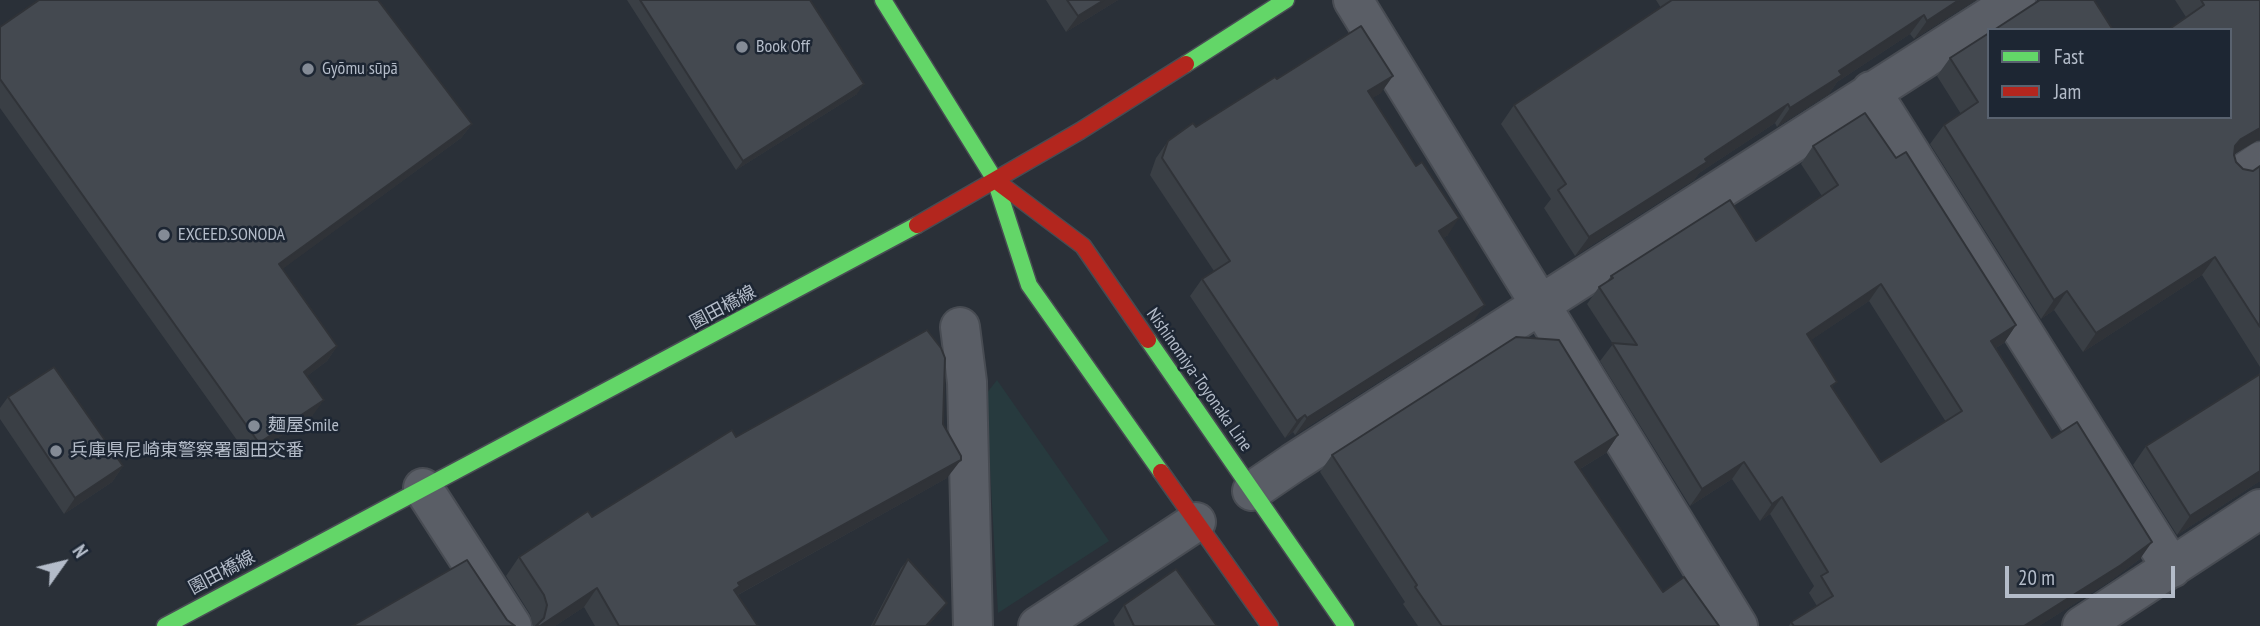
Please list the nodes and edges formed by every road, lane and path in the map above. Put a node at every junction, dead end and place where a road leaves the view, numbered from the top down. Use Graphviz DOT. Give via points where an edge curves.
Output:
graph roads {
  1 [pos="883,0"];
  2 [pos="1286,0"];
  3 [pos="1353,0"];
  4 [pos="2016,0"];
  5 [pos="1871,91"];
  6 [pos="995,180"];
  7 [pos="1540,304"];
  8 [pos="960,327"];
  9 [pos="423,488"];
  10 [pos="1252,491"];
  11 [pos="2260,509"];
  12 [pos="1196,522"];
  13 [pos="2172,568"];
  14 [pos="173,624"];
  15 [pos="1042,625"];
  16 [pos="512,626"];
  17 [pos="973,626"];
  18 [pos="1270,626"];
  19 [pos="1346,626"];
  20 [pos="1738,626"];
  21 [pos="2082,626"];
  1 -- 6 [label="main road, Nishinomiya-Toyonaka Line"];
  2 -- 6 [label="main road, 園田橋線"];
  3 -- 7 [label="street"];
  4 -- 5 [label="street"];
  5 -- 7 [label="street"];
  5 -- 13 [label="street"];
  6 -- 9 [label="main road, 園田橋線" via="888,242"];
  6 -- 10 [label="main road, Nishinomiya-Toyonaka Line" via="1083,246"];
  6 -- 12 [label="main road, Nishinomiya-Toyonaka Line" via="1029,285"];
  7 -- 10 [label="street"];
  7 -- 20 [label="street"];
  8 -- 17 [label="street" via="967,382"];
  9 -- 14 [label="main road, 園田橋線"];
  9 -- 16 [label="street"];
  10 -- 19 [label="main road, Nishinomiya-Toyonaka Line"];
  11 -- 13 [label="street"];
  12 -- 15 [label="street"];
  12 -- 18 [label="main road, Nishinomiya-Toyonaka Line"];
  13 -- 21 [label="street"];
}
